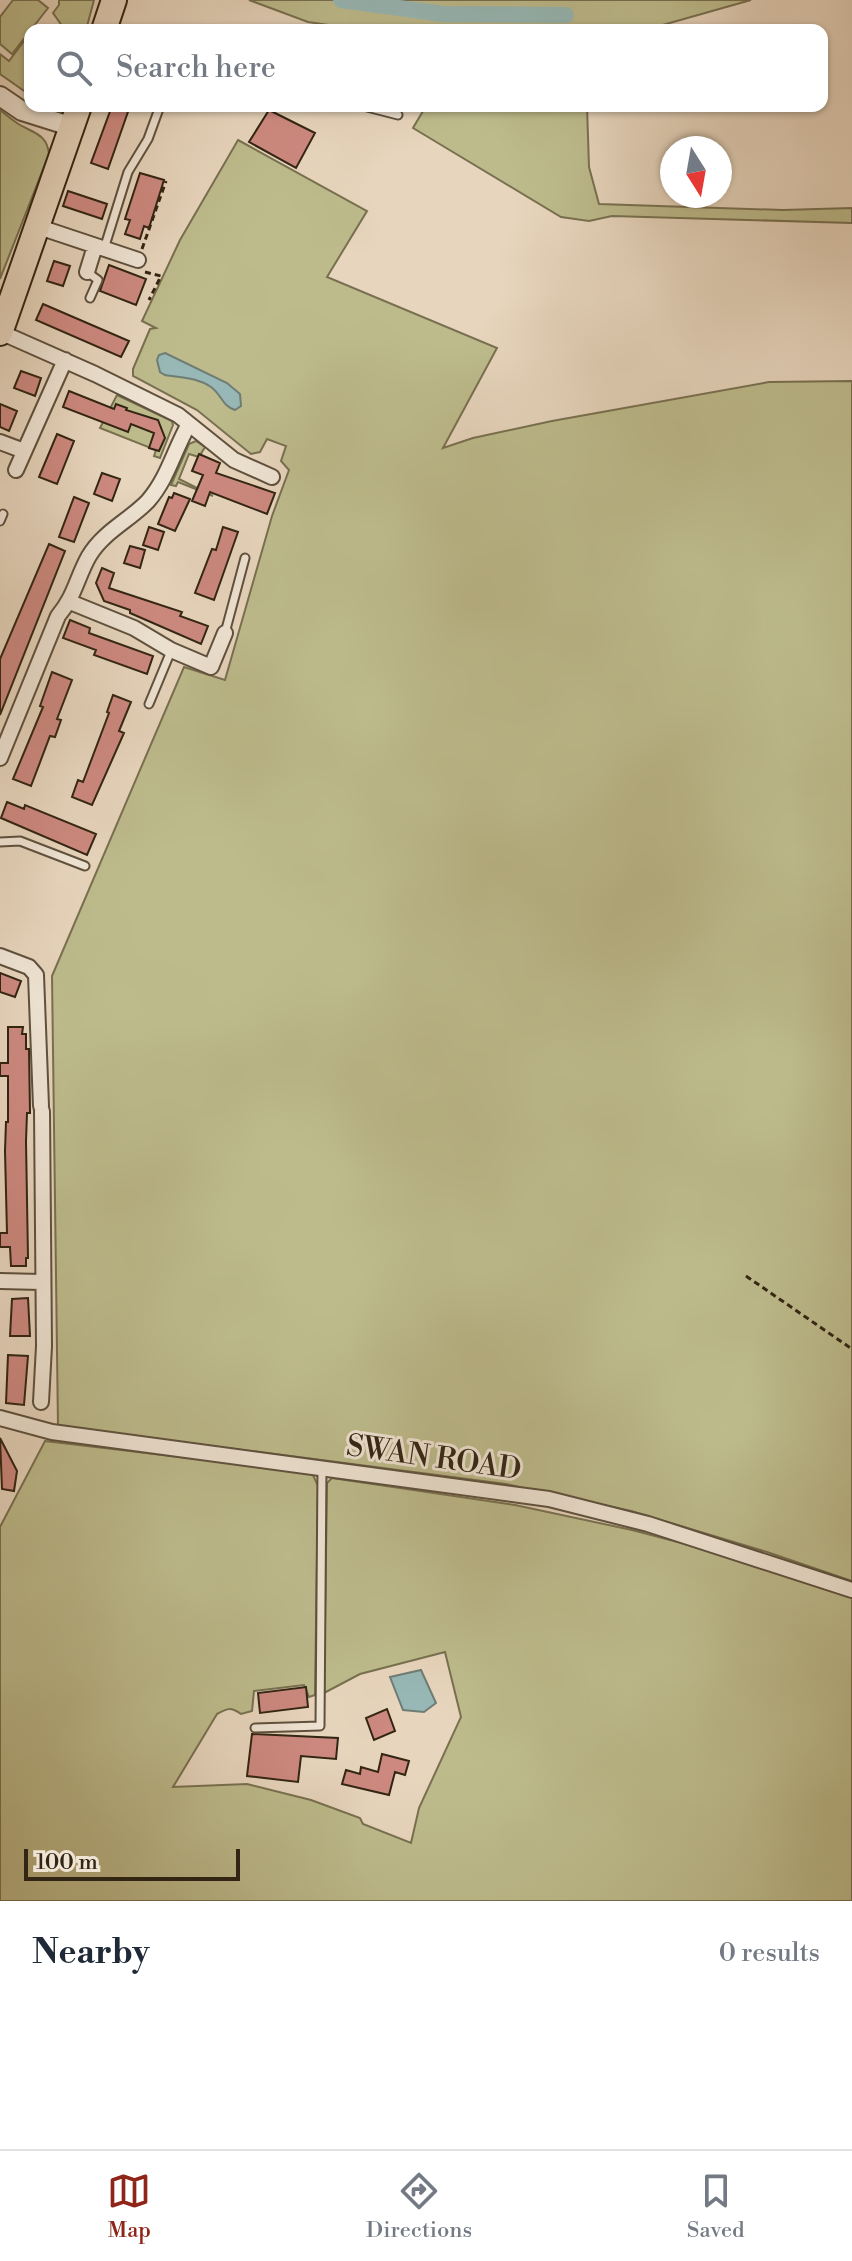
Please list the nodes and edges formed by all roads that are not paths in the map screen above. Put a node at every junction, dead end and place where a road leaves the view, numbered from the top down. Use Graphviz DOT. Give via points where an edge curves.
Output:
graph roads {
  1 [pos="114,0"];
  2 [pos="106,24"];
  3 [pos="0,96"];
  4 [pos="24,111"];
  5 [pos="31,112"];
  6 [pos="158,112"];
  7 [pos="386,112"];
  8 [pos="398,115"];
  9 [pos="76,117"];
  10 [pos="39,227"];
  11 [pos="100,248"];
  12 [pos="138,260"];
  13 [pos="87,272"];
  14 [pos="90,298"];
  15 [pos="0,332"];
  16 [pos="65,360"];
  17 [pos="189,424"];
  18 [pos="0,442"];
  19 [pos="24,451"];
  20 [pos="16,470"];
  21 [pos="272,477"];
  22 [pos="245,558"];
  23 [pos="70,602"];
  24 [pos="225,633"];
  25 [pos="171,650"];
  26 [pos="149,704"];
  27 [pos="0,758"];
  28 [pos="0,842"];
  29 [pos="85,866"];
  30 [pos="0,956"];
  31 [pos="0,1281"];
  32 [pos="41,1282"];
  33 [pos="41,1402"];
  34 [pos="0,1418"];
  35 [pos="322,1467"];
  36 [pos="852,1590"];
  37 [pos="255,1728"];
  1 -- 2 [label="main road"];
  3 -- 4 [label="street"];
  5 -- 9 [label="street"];
  6 -- 11 [label="lane"];
  7 -- 8 [label="lane"];
  9 -- 10 [label="main road"];
  10 -- 11 [label="street"];
  10 -- 15 [label="main road"];
  11 -- 12 [label="street"];
  11 -- 13 [label="street"];
  13 -- 14 [label="lane" via="98,280"];
  15 -- 16 [label="street"];
  16 -- 17 [label="street"];
  16 -- 19 [label="street"];
  17 -- 21 [label="street" via="234,460"];
  17 -- 23 [label="street" via="147,502 90,554"];
  18 -- 19 [label="street"];
  19 -- 20 [label="street"];
  22 -- 24 [label="lane"];
  23 -- 25 [label="street"];
  23 -- 27 [label="street" via="58,616"];
  24 -- 25 [label="street" via="211,667"];
  25 -- 26 [label="lane"];
  28 -- 29 [label="lane" via="20,841"];
  30 -- 32 [label="street" via="36,975"];
  31 -- 32 [label="street"];
  32 -- 33 [label="street"];
  34 -- 35 [label="street, SWAN ROAD" via="52,1432"];
  35 -- 36 [label="street, SWAN ROAD" via="549,1499 648,1524"];
  35 -- 37 [label="lane" via="320,1726"];
}
